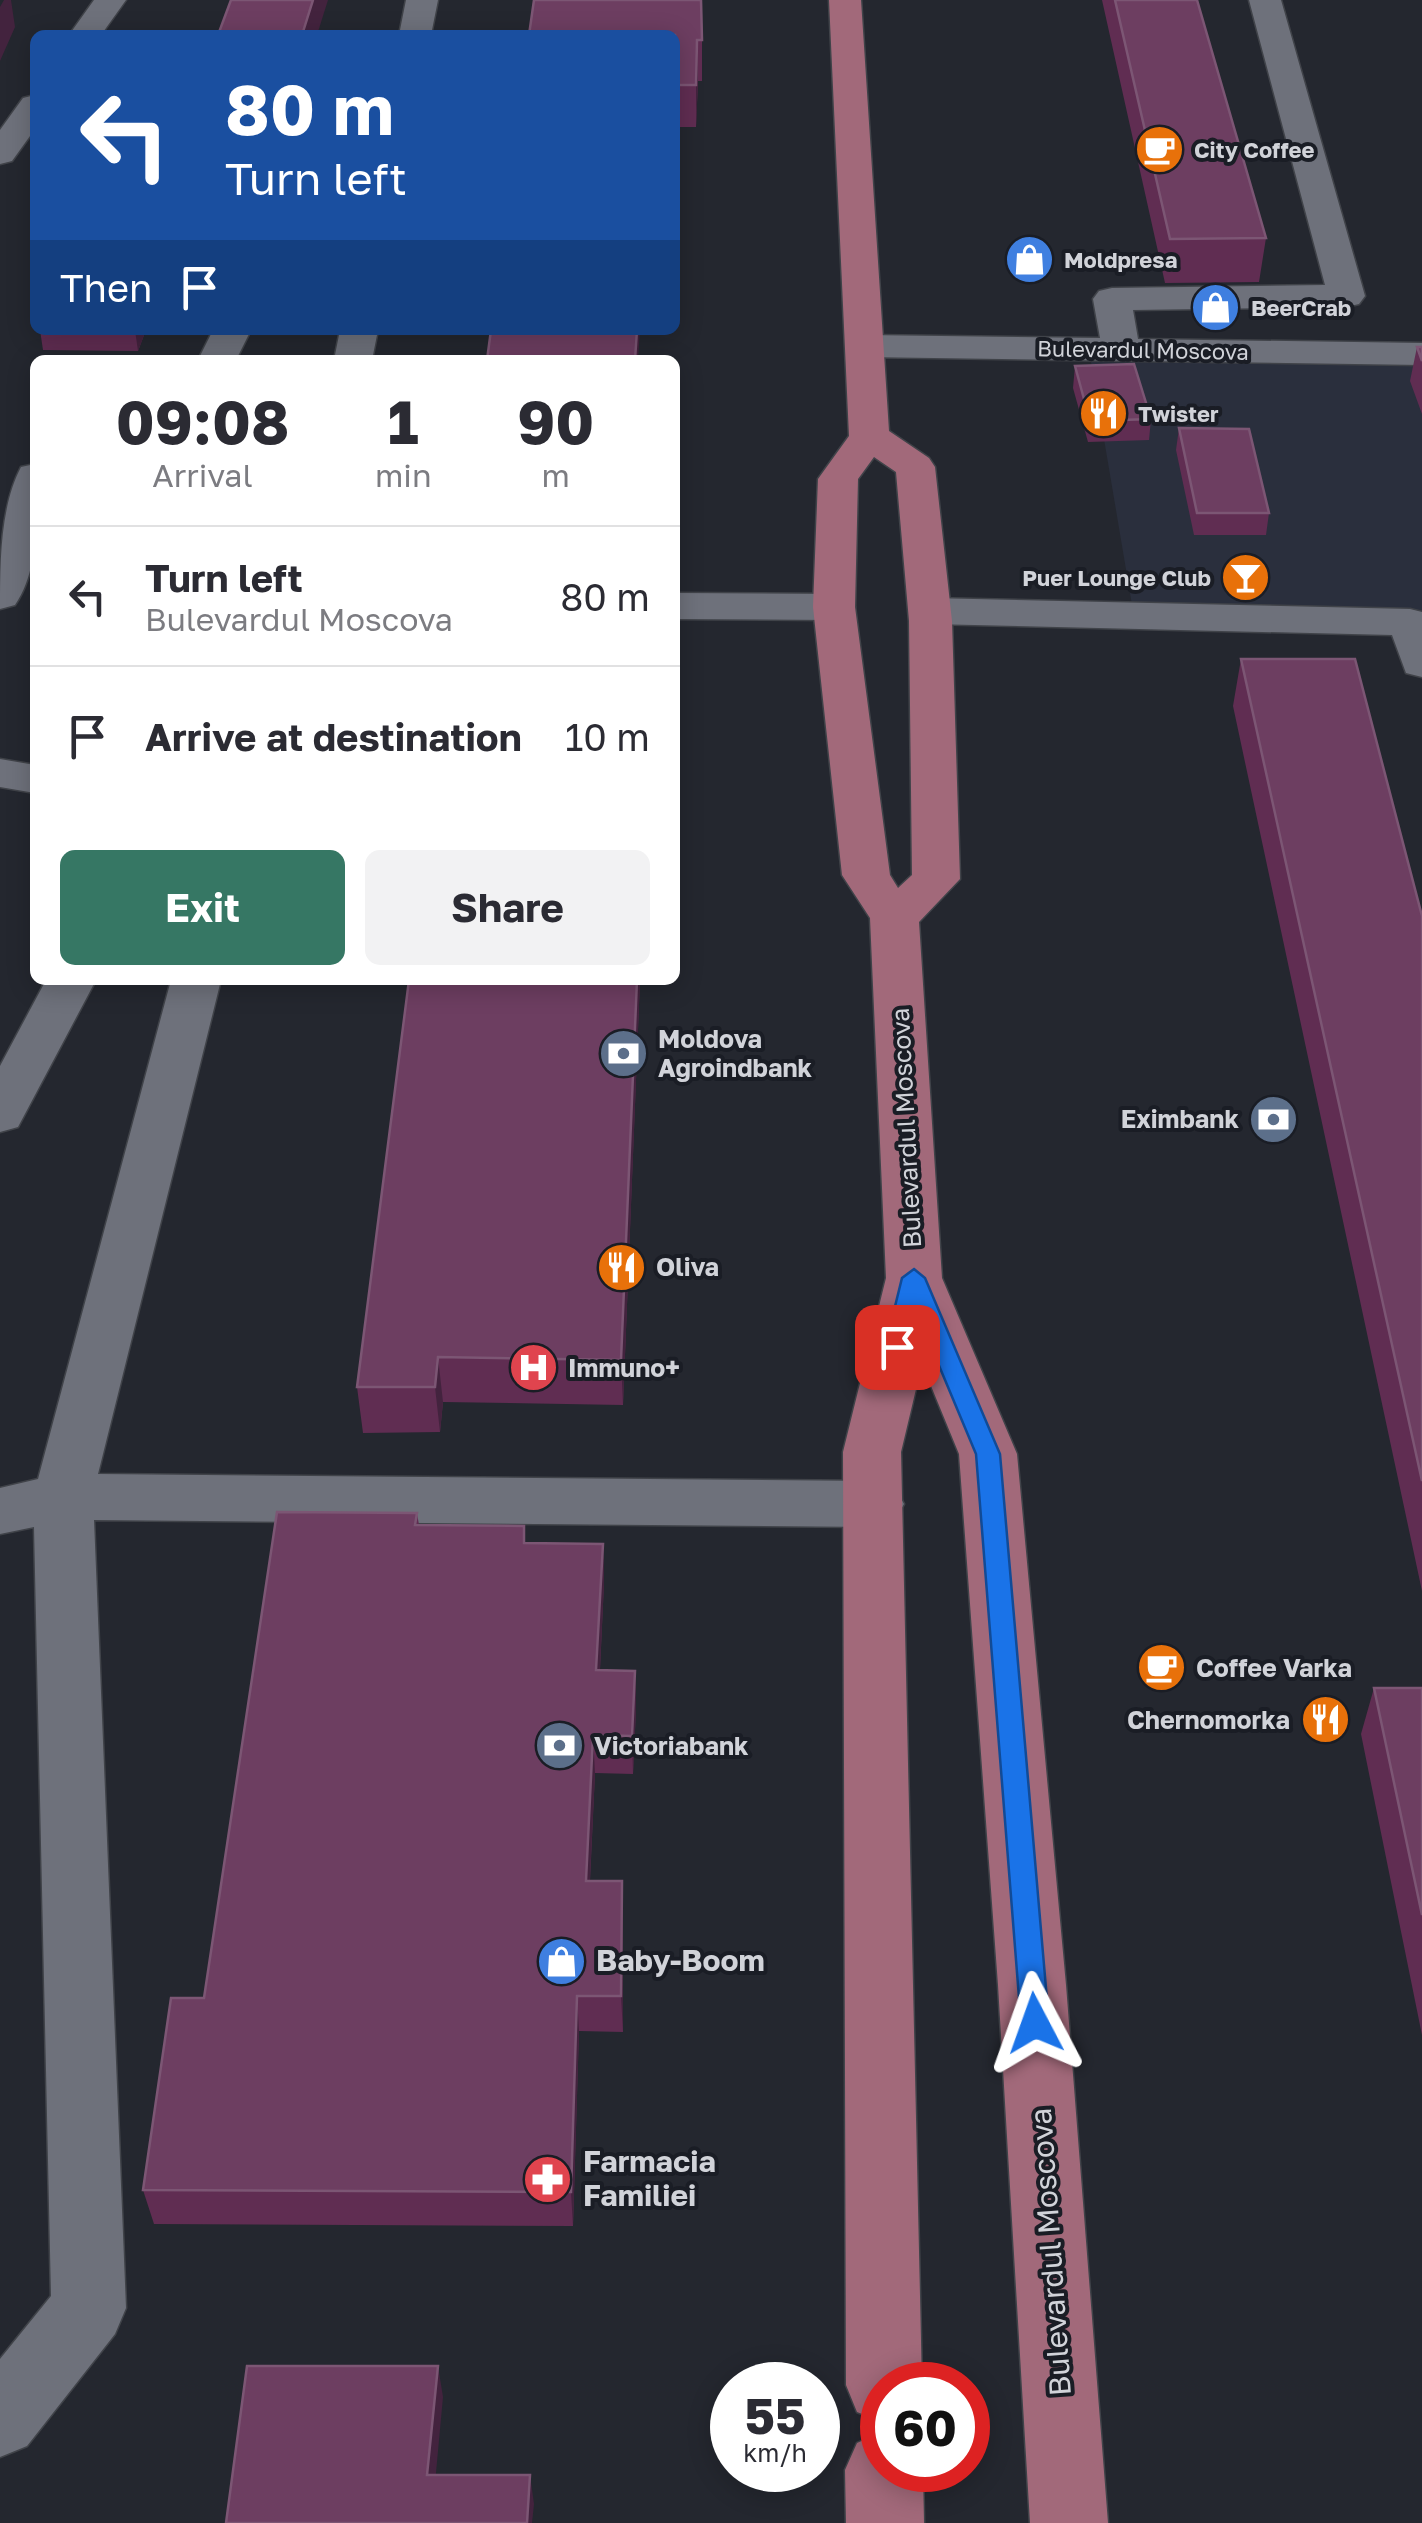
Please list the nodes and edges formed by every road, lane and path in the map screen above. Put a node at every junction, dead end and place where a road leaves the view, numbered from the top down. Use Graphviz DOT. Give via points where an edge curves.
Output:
graph roads {
  1 [pos="110,0"];
  2 [pos="422,0"];
  3 [pos="845,0"];
  4 [pos="1265,0"];
  5 [pos="89,30"];
  6 [pos="417,30"];
  7 [pos="30,112"];
  8 [pos="0,154"];
  9 [pos="865,346"];
  10 [pos="1120,350"];
  11 [pos="1422,354"];
  12 [pos="870,436"];
  13 [pos="30,493"];
  14 [pos="0,596"];
  15 [pos="680,606"];
  16 [pos="834,607"];
  17 [pos="930,611"];
  18 [pos="1422,664"];
  19 [pos="0,773"];
  20 [pos="30,778"];
  21 [pos="894,918"];
  22 [pos="67,985"];
  23 [pos="195,985"];
  24 [pos="0,1114"];
  25 [pos="914,1278"];
  26 [pos="64,1498"];
  27 [pos="874,1504"];
  28 [pos="0,1510"];
  29 [pos="884,2362"];
  30 [pos="0,2418"];
  31 [pos="884,2492"];
  32 [pos="885,2523"];
  33 [pos="1069,2523"];
  1 -- 5 [label="street"];
  2 -- 6 [label="street"];
  3 -- 9 [label="main road"];
  4 -- 10 [label="street" via="1346,296 1112,299"];
  7 -- 8 [label="street"];
  9 -- 10 [label="street, Bulevardul Moscova"];
  9 -- 12 [label="main road"];
  10 -- 11 [label="street, Bulevardul Moscova"];
  12 -- 16 [label="main road, Bulevardul Moscova" via="838,479"];
  12 -- 17 [label="main road" via="915,466"];
  13 -- 14 [label="street"];
  15 -- 16 [label="street"];
  16 -- 21 [label="main road, Bulevardul Moscova" via="866,875"];
  17 -- 18 [label="street" via="1410,622"];
  17 -- 21 [label="main road" via="936,879"];
  19 -- 20 [label="street"];
  21 -- 25 [label="main road, Bulevardul Moscova"];
  22 -- 24 [label="street"];
  23 -- 26 [label="street"];
  25 -- 27 [label="main road, Bulevardul Moscova" via="872,1452"];
  25 -- 33 [label="main road, Bulevardul Moscova" via="988,1454"];
  26 -- 27 [label="street"];
  26 -- 28 [label="street"];
  26 -- 30 [label="street" via="89,2308"];
  27 -- 29 [label="main road, Bulevardul Moscova"];
  31 -- 32 [label="main road"];
}
